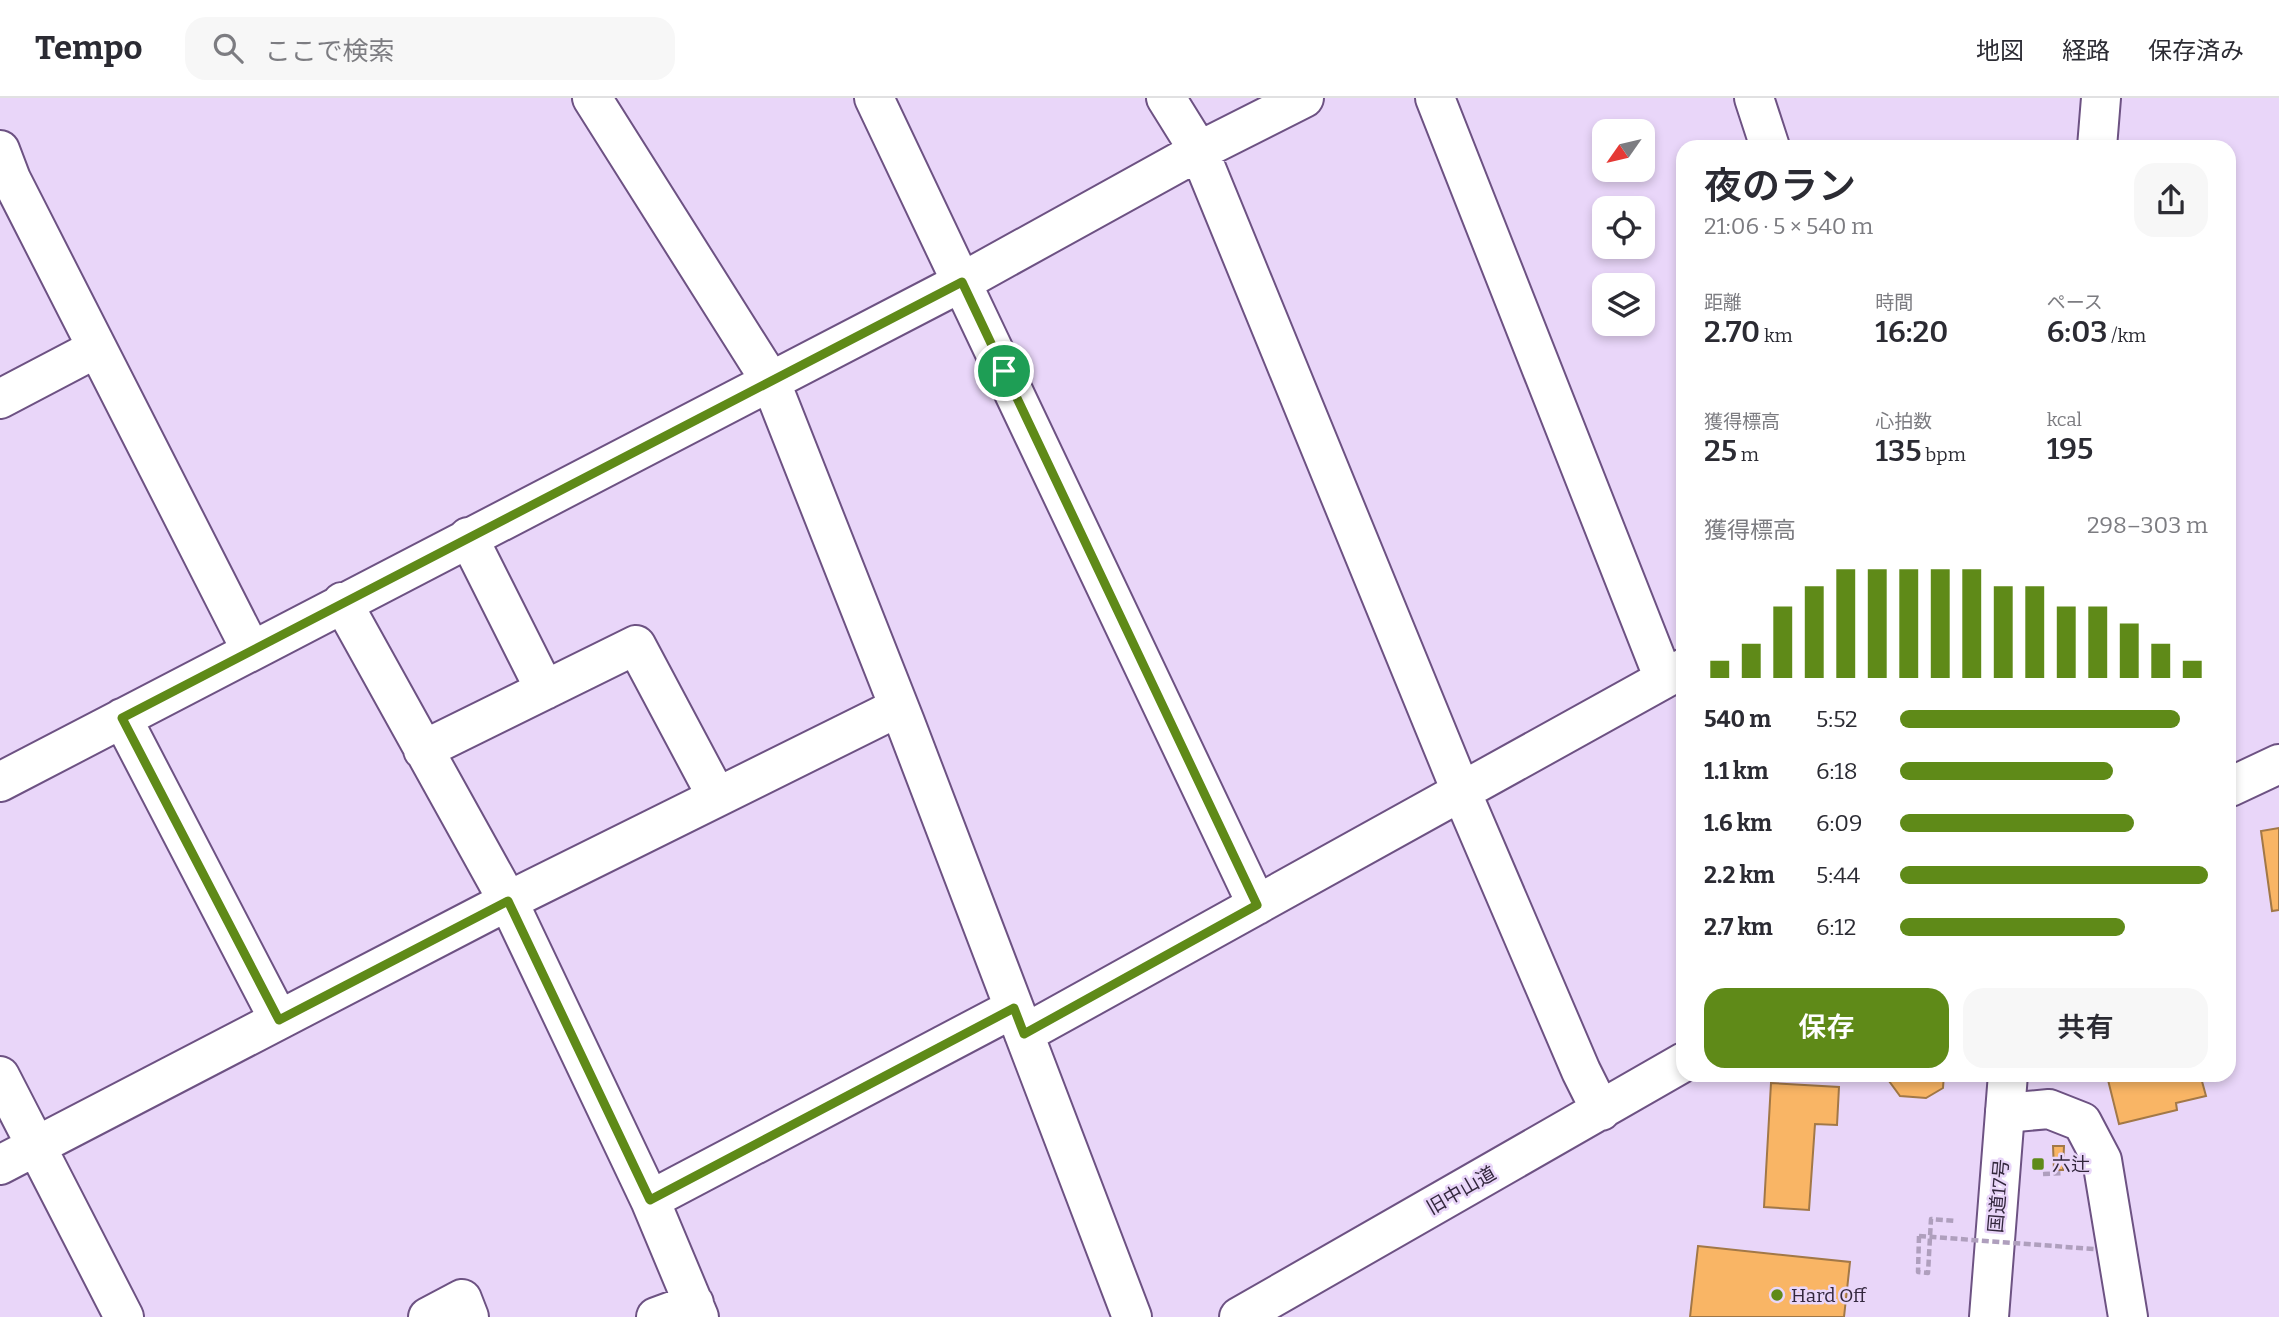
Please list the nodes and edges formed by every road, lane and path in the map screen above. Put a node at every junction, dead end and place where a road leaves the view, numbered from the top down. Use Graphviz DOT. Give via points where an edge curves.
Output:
graph roads {
  1 [pos="592,98"];
  2 [pos="874,98"];
  3 [pos="1166,98"];
  4 [pos="1304,98"];
  5 [pos="1435,98"];
  6 [pos="1754,98"];
  7 [pos="2101,98"];
  8 [pos="1768,140"];
  9 [pos="2098,140"];
  10 [pos="0,150"];
  11 [pos="1199,151"];
  12 [pos="962,282"];
  13 [pos="97,348"];
  14 [pos="770,380"];
  15 [pos="0,399"];
  16 [pos="468,537"];
  17 [pos="342,602"];
  18 [pos="251,650"];
  19 [pos="1674,673"];
  20 [pos="545,690"];
  21 [pos="899,707"];
  22 [pos="122,718"];
  23 [pos="423,750"];
  24 [pos="2279,764"];
  25 [pos="0,782"];
  26 [pos="2236,784"];
  27 [pos="1461,792"];
  28 [pos="717,797"];
  29 [pos="508,901"];
  30 [pos="1257,905"];
  31 [pos="279,1020"];
  32 [pos="1019,1021"];
  33 [pos="1676,1067"];
  34 [pos="0,1076"];
  35 [pos="2007,1082"];
  36 [pos="1601,1111"];
  37 [pos="2005,1113"];
  38 [pos="36,1145"];
  39 [pos="0,1165"];
  40 [pos="650,1200"];
  41 [pos="1959,1221"];
  42 [pos="2094,1249"];
  43 [pos="696,1310"];
  44 [pos="124,1317"];
  45 [pos="428,1317"];
  46 [pos="469,1317"];
  47 [pos="656,1317"];
  48 [pos="1132,1317"];
  49 [pos="1239,1317"];
  50 [pos="1989,1317"];
  51 [pos="2128,1317"];
  1 -- 14 [label="main road"];
  2 -- 12 [label="main road"];
  3 -- 11 [label="main road"];
  4 -- 11 [label="main road"];
  5 -- 19 [label="main road"];
  6 -- 8 [label="main road"];
  7 -- 9 [label="main road"];
  10 -- 13 [label="main road" via="10,179"];
  11 -- 12 [label="main road"];
  11 -- 27 [label="main road"];
  12 -- 14 [label="main road"];
  12 -- 30 [label="main road"];
  13 -- 15 [label="main road"];
  13 -- 18 [label="main road"];
  14 -- 16 [label="main road"];
  14 -- 21 [label="main road"];
  16 -- 17 [label="main road"];
  16 -- 20 [label="main road"];
  17 -- 18 [label="main road"];
  17 -- 23 [label="main road"];
  18 -- 22 [label="main road"];
  19 -- 27 [label="main road"];
  20 -- 23 [label="main road"];
  20 -- 28 [label="main road" via="636,645"];
  21 -- 28 [label="main road"];
  21 -- 32 [label="main road"];
  22 -- 25 [label="main road"];
  22 -- 31 [label="main road"];
  23 -- 29 [label="main road"];
  24 -- 26 [label="main road"];
  27 -- 30 [label="main road"];
  27 -- 36 [label="main road"];
  28 -- 29 [label="main road"];
  29 -- 31 [label="main road"];
  29 -- 40 [label="main road"];
  30 -- 32 [label="main road"];
  31 -- 38 [label="main road"];
  32 -- 40 [label="main road"];
  32 -- 48 [label="main road"];
  33 -- 36 [label="main road, 旧中山道"];
  34 -- 38 [label="main road"];
  35 -- 37 [label="main road, 国道17号"];
  36 -- 49 [label="main road, 旧中山道"];
  37 -- 50 [label="main road, 国道17号"];
  37 -- 51 [label="main road" via="2049,1109 2082,1122 2102,1160"];
  38 -- 39 [label="main road"];
  38 -- 44 [label="main road"];
  40 -- 43 [label="main road"];
  41 -- 42 [label="path, bridge" via="1931,1219 1930,1239 1928,1273 1918,1272 1919,1236"];
  43 -- 47 [label="main road"];
  45 -- 46 [label="main road" via="462,1299"];
}
